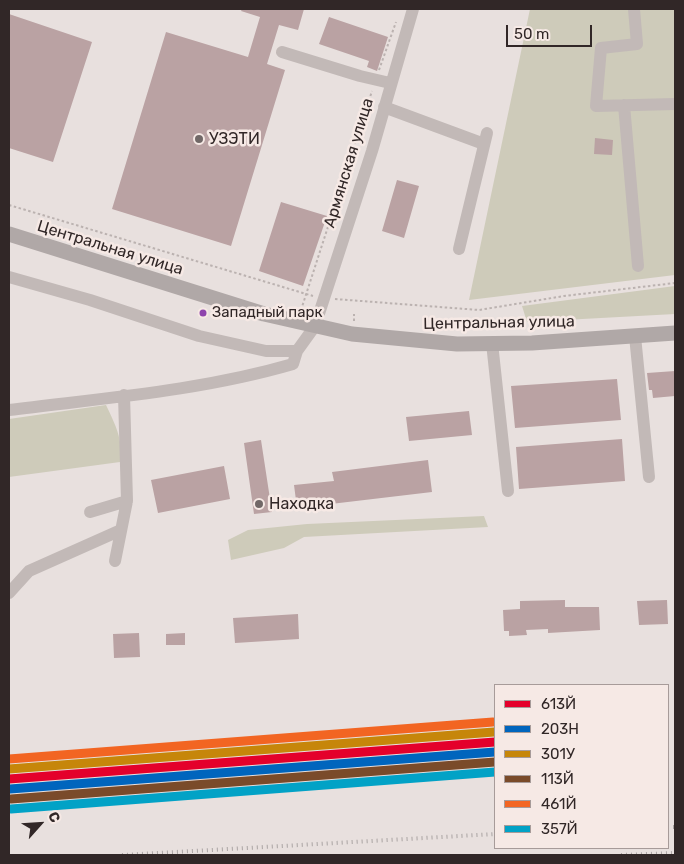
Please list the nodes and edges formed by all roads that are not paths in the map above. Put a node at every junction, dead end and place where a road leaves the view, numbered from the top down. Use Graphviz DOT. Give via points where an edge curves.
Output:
graph roads {
  1 [pos="413,9"];
  2 [pos="634,9"];
  3 [pos="282,52"];
  4 [pos="390,84"];
  5 [pos="675,104"];
  6 [pos="624,105"];
  7 [pos="384,107"];
  8 [pos="9,234"];
  9 [pos="459,248"];
  10 [pos="638,266"];
  11 [pos="9,277"];
  12 [pos="315,326"];
  13 [pos="675,333"];
  14 [pos="635,336"];
  15 [pos="492,344"];
  16 [pos="297,351"];
  17 [pos="124,396"];
  18 [pos="9,410"];
  19 [pos="649,476"];
  20 [pos="508,491"];
  21 [pos="127,501"];
  22 [pos="90,512"];
  23 [pos="121,530"];
  24 [pos="115,561"];
  25 [pos="9,593"];
  1 -- 4 [label="street, Армянская улица"];
  2 -- 6 [label="street" via="637,44 601,48 596,106"];
  3 -- 4 [label="street"];
  4 -- 7 [label="street, Армянская улица"];
  5 -- 6 [label="street"];
  6 -- 10 [label="street"];
  7 -- 9 [label="street" via="485,139"];
  7 -- 12 [label="street, Армянская улица"];
  8 -- 12 [label="main road, Центральная улица" via="264,314"];
  11 -- 16 [label="street" via="198,336 266,351"];
  12 -- 15 [label="main road, Центральная улица" via="400,340"];
  12 -- 16 [label="street, Армянская улица"];
  13 -- 14 [label="main road, Центральная улица"];
  14 -- 15 [label="main road, Центральная улица"];
  14 -- 19 [label="street"];
  15 -- 20 [label="street"];
  16 -- 17 [label="street, Армянская улица" via="292,364 248,377"];
  17 -- 18 [label="street"];
  17 -- 21 [label="street"];
  21 -- 22 [label="street"];
  21 -- 23 [label="street"];
  23 -- 24 [label="street"];
  23 -- 25 [label="street" via="29,571"];
}
